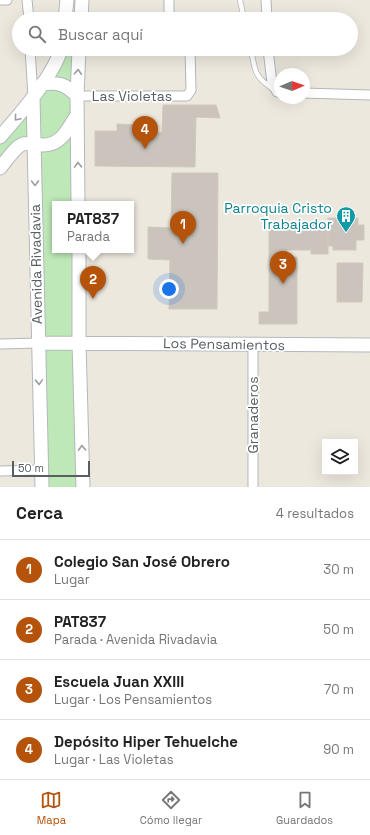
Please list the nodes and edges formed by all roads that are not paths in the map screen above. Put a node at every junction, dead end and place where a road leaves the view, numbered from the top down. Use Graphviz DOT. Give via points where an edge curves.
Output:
graph roads {
  1 [pos="0,0"];
  2 [pos="8,0"];
  3 [pos="27,0"];
  4 [pos="67,0"];
  5 [pos="82,0"];
  6 [pos="169,0"];
  7 [pos="240,0"];
  8 [pos="266,0"];
  9 [pos="28,12"];
  10 [pos="66,12"];
  11 [pos="81,12"];
  12 [pos="169,12"];
  13 [pos="243,12"];
  14 [pos="267,12"];
  15 [pos="30,56"];
  16 [pos="58,56"];
  17 [pos="79,56"];
  18 [pos="190,56"];
  19 [pos="252,56"];
  20 [pos="269,56"];
  21 [pos="42,84"];
  22 [pos="274,86"];
  23 [pos="274,89"];
  24 [pos="310,93"];
  25 [pos="370,95"];
  26 [pos="77,96"];
  27 [pos="33,97"];
  28 [pos="77,115"];
  29 [pos="0,137"];
  30 [pos="34,144"];
  31 [pos="0,168"];
  32 [pos="78,201"];
  33 [pos="79,253"];
  34 [pos="79,342"];
  35 [pos="38,343"];
  36 [pos="0,344"];
  37 [pos="253,344"];
  38 [pos="370,345"];
  39 [pos="42,470"];
  40 [pos="0,471"];
  41 [pos="42,487"];
  42 [pos="82,487"];
  43 [pos="253,487"];
  1 -- 2 [label="street"];
  3 -- 9 [label="street"];
  4 -- 10 [label="main road"];
  5 -- 11 [label="main road"];
  6 -- 12 [label="street"];
  7 -- 13 [label="lane"];
  8 -- 14 [label="street"];
  15 -- 27 [label="street"];
  16 -- 21 [label="main road"];
  26 -- 17 [label="main road, one-way"];
  18 -- 26 [label="street, Las Violetas" via="192,90 187,96"];
  19 -- 23 [label="lane" via="257,75"];
  20 -- 22 [label="street"];
  21 -- 26 [label="main road" via="61,84"];
  21 -- 27 [label="main road"];
  24 -- 25 [label="street"];
  26 -- 28 [label="main road"];
  27 -- 29 [label="main road, one-way"];
  27 -- 30 [label="main road, Avenida Rivadavia"];
  28 -- 30 [label="main road" via="63,137 46,145"];
  32 -- 28 [label="main road, one-way"];
  30 -- 31 [label="main road" via="25,143 20,146"];
  30 -- 35 [label="main road, Avenida Rivadavia, one-way"];
  33 -- 34 [label="main road"];
  34 -- 35 [label="main road, Los Pensamientos"];
  34 -- 37 [label="main road, Los Pensamientos"];
  42 -- 34 [label="main road, one-way"];
  35 -- 36 [label="street"];
  35 -- 39 [label="main road, Avenida Rivadavia, one-way"];
  37 -- 38 [label="main road, Los Pensamientos"];
  37 -- 43 [label="street, Granaderos"];
  39 -- 40 [label="street"];
  39 -- 41 [label="main road, Avenida Rivadavia"];
}
